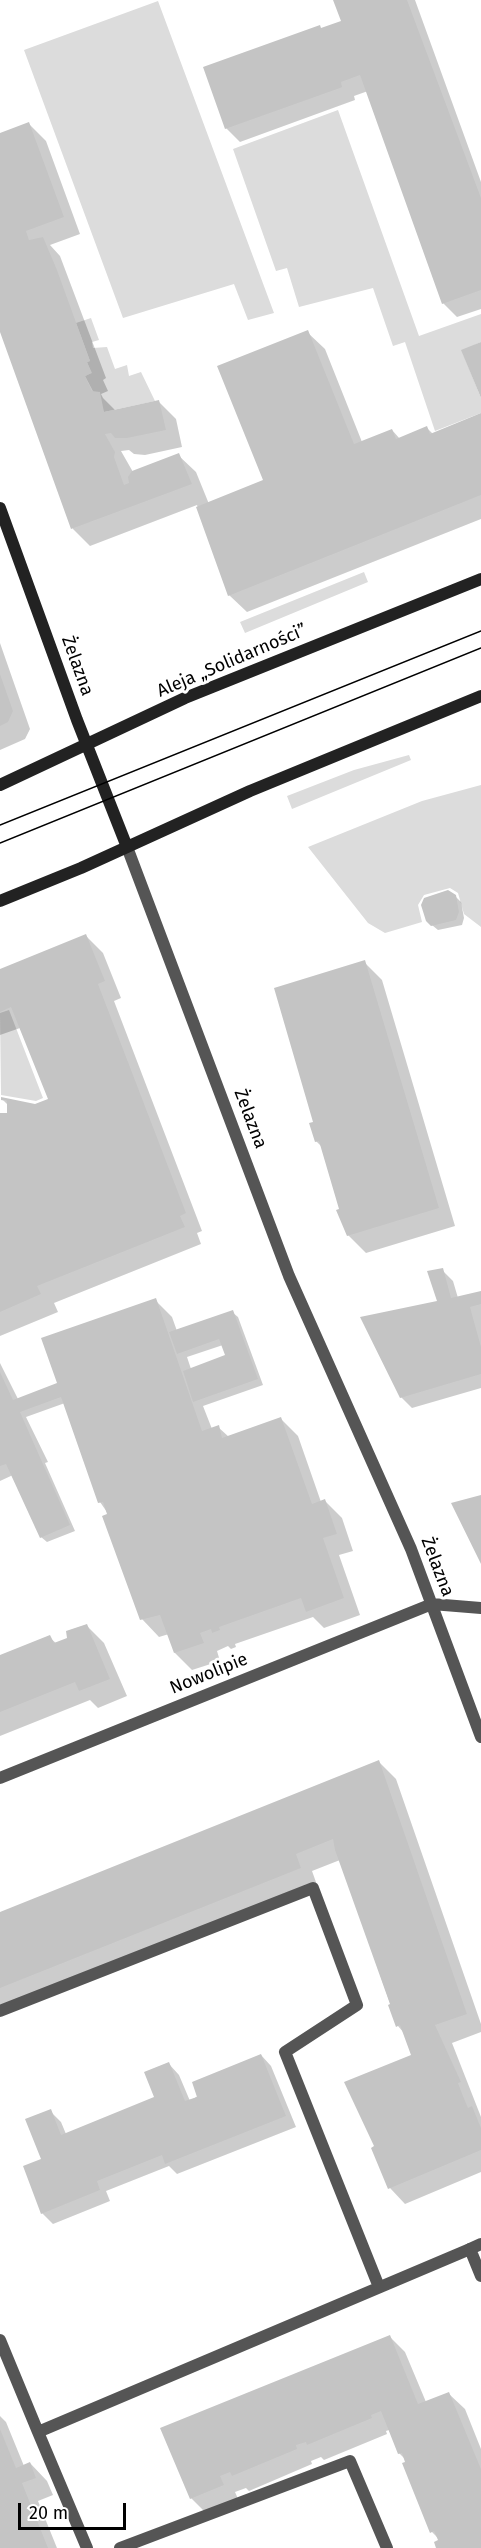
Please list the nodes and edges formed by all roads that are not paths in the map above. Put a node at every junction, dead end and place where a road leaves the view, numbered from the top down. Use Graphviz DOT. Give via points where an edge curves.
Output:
graph roads {
  1 [pos="0,508"];
  2 [pos="481,579"];
  3 [pos="481,696"];
  4 [pos="87,745"];
  5 [pos="0,785"];
  6 [pos="127,847"];
  7 [pos="0,901"];
  8 [pos="432,1604"];
  9 [pos="481,1608"];
  10 [pos="481,1737"];
  11 [pos="0,1778"];
  12 [pos="0,2011"];
  13 [pos="475,2247"];
  14 [pos="481,2276"];
  15 [pos="379,2287"];
  16 [pos="0,2340"];
  17 [pos="38,2432"];
  18 [pos="87,2548"];
  19 [pos="120,2548"];
  20 [pos="387,2548"];
  1 -- 4 [label="main road, Żelazna"];
  2 -- 4 [label="main road, Aleja „Solidarności”" via="185,698"];
  3 -- 6 [label="main road" via="250,791"];
  4 -- 5 [label="main road, Aleja „Solidarności”"];
  4 -- 6 [label="main road, Żelazna"];
  6 -- 7 [label="main road"];
  6 -- 8 [label="street, Żelazna" via="289,1276"];
  8 -- 9 [label="street"];
  8 -- 10 [label="street, Żelazna"];
  8 -- 11 [label="street, Nowolipie"];
  12 -- 15 [label="street" via="313,1888 357,2005 285,2052"];
  13 -- 14 [label="street"];
  13 -- 15 [label="street"];
  15 -- 17 [label="street"];
  16 -- 17 [label="street"];
  17 -- 18 [label="street"];
  19 -- 20 [label="street" via="350,2461"];
}
